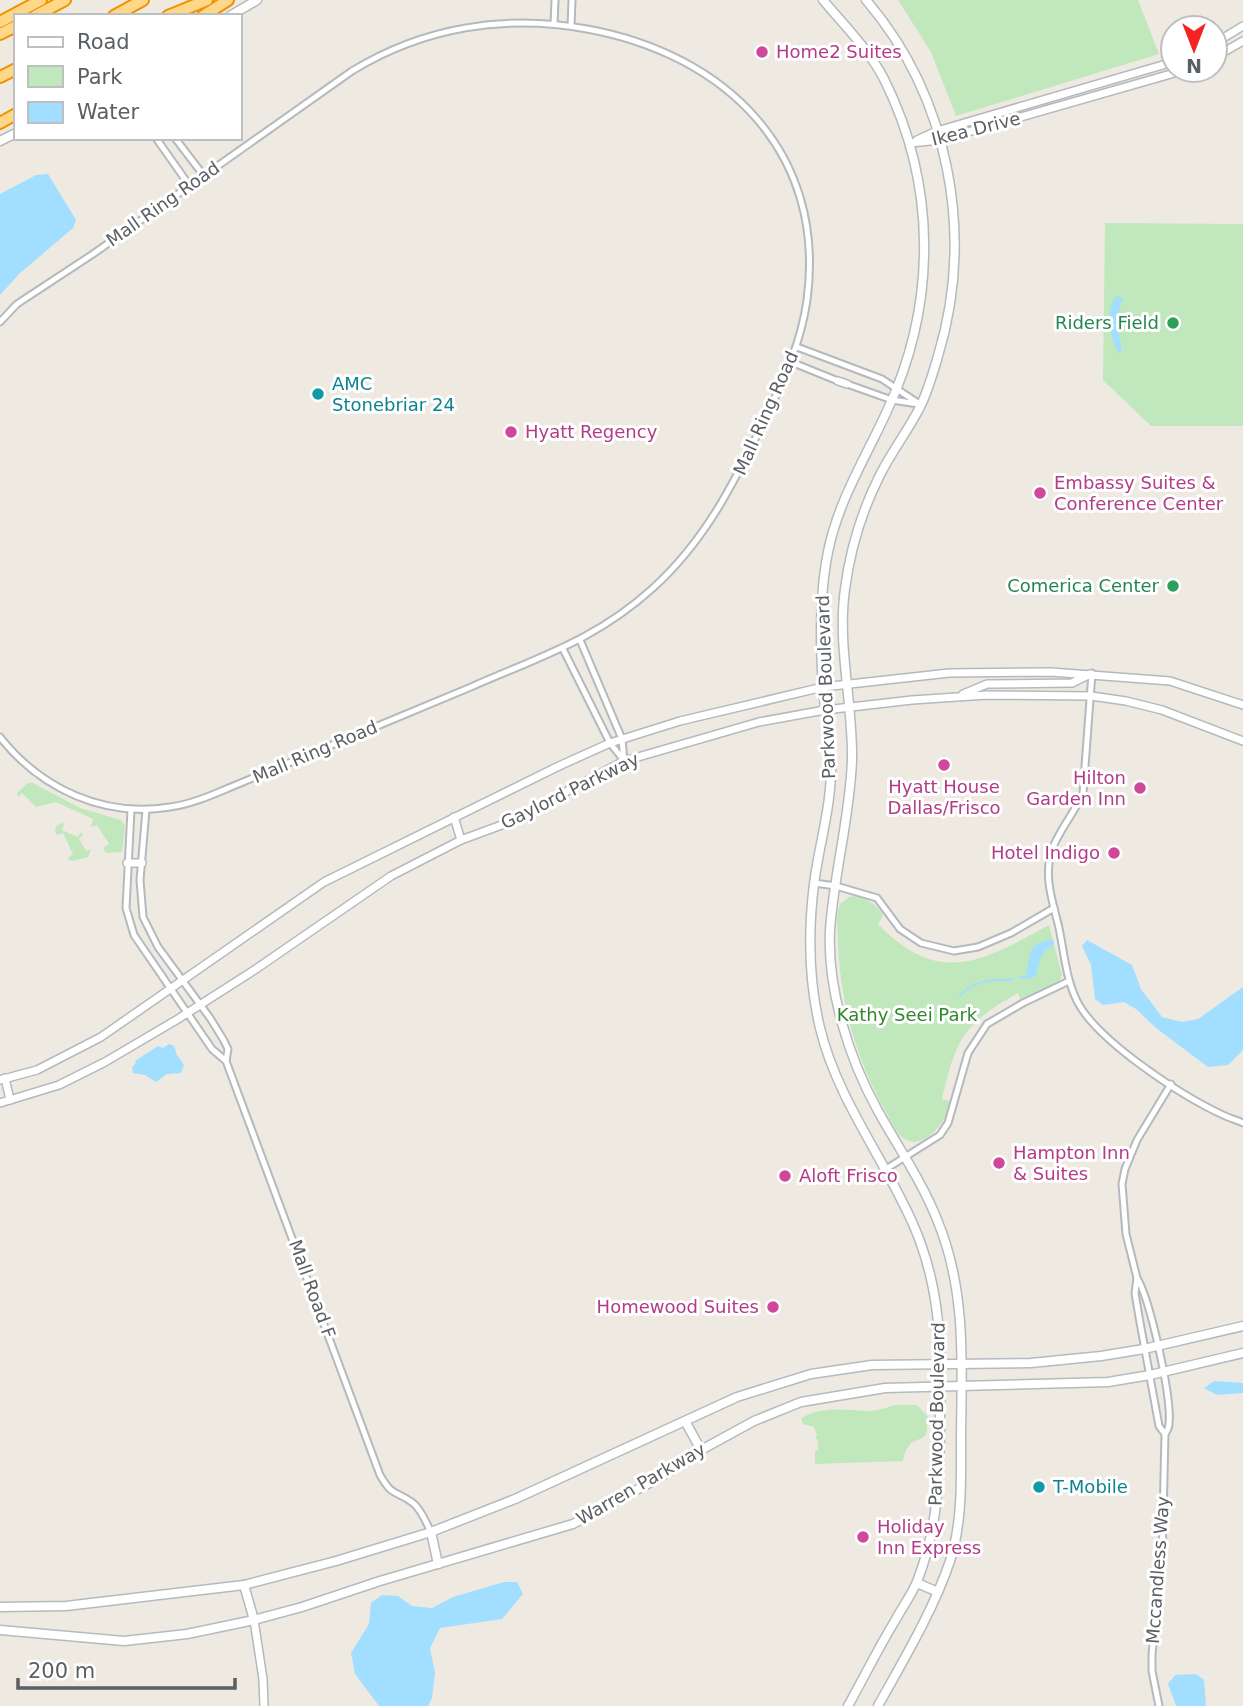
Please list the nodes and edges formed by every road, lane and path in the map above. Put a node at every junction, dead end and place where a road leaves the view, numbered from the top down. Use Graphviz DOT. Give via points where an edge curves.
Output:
graph roads {
  1 [pos="41,0"];
  2 [pos="65,0"];
  3 [pos="143,0"];
  4 [pos="206,0"];
  5 [pos="228,0"];
  6 [pos="257,0"];
  7 [pos="555,0"];
  8 [pos="572,0"];
  9 [pos="823,0"];
  10 [pos="866,0"];
  11 [pos="15,14"];
  12 [pos="39,14"];
  13 [pos="118,14"];
  14 [pos="173,14"];
  15 [pos="206,14"];
  16 [pos="233,14"];
  17 [pos="554,24"];
  18 [pos="571,26"];
  19 [pos="1159,66"];
  20 [pos="1159,78"];
  21 [pos="1059,94"];
  22 [pos="1062,106"];
  23 [pos="937,131"];
  24 [pos="157,140"];
  25 [pos="177,140"];
  26 [pos="940,140"];
  27 [pos="910,143"];
  28 [pos="204,176"];
  29 [pos="190,185"];
  30 [pos="0,322"];
  31 [pos="796,347"];
  32 [pos="791,362"];
  33 [pos="838,381"];
  34 [pos="847,384"];
  35 [pos="896,389"];
  36 [pos="892,400"];
  37 [pos="921,405"];
  38 [pos="580,640"];
  39 [pos="563,649"];
  40 [pos="1092,673"];
  41 [pos="846,683"];
  42 [pos="823,687"];
  43 [pos="1091,696"];
  44 [pos="956,697"];
  45 [pos="1243,705"];
  46 [pos="848,706"];
  47 [pos="825,709"];
  48 [pos="0,737"];
  49 [pos="622,739"];
  50 [pos="1243,741"];
  51 [pos="610,743"];
  52 [pos="624,761"];
  53 [pos="131,810"];
  54 [pos="146,810"];
  55 [pos="454,817"];
  56 [pos="461,841"];
  57 [pos="127,863"];
  58 [pos="142,863"];
  59 [pos="814,883"];
  60 [pos="836,886"];
  61 [pos="1054,908"];
  62 [pos="183,981"];
  63 [pos="1069,981"];
  64 [pos="171,989"];
  65 [pos="201,1005"];
  66 [pos="188,1013"];
  67 [pos="226,1061"];
  68 [pos="2,1079"];
  69 [pos="1171,1084"];
  70 [pos="10,1100"];
  71 [pos="0,1103"];
  72 [pos="1241,1121"];
  73 [pos="906,1158"];
  74 [pos="886,1169"];
  75 [pos="1137,1279"];
  76 [pos="1243,1326"];
  77 [pos="1157,1346"];
  78 [pos="1144,1349"];
  79 [pos="1243,1353"];
  80 [pos="940,1363"];
  81 [pos="961,1363"];
  82 [pos="1164,1372"];
  83 [pos="1150,1376"];
  84 [pos="961,1386"];
  85 [pos="941,1387"];
  86 [pos="685,1421"];
  87 [pos="1165,1434"];
  88 [pos="701,1450"];
  89 [pos="431,1532"];
  90 [pos="438,1564"];
  91 [pos="917,1583"];
  92 [pos="244,1585"];
  93 [pos="938,1592"];
  94 [pos="0,1608"];
  95 [pos="254,1620"];
  96 [pos="0,1630"];
  97 [pos="264,1706"];
  98 [pos="848,1706"];
  99 [pos="878,1706"];
  100 [pos="1159,1706"];
  1 -- 11 [label="highway"];
  2 -- 12 [label="highway"];
  3 -- 13 [label="highway"];
  4 -- 14 [label="highway"];
  5 -- 15 [label="highway"];
  6 -- 16 [label="main road"];
  7 -- 17 [label="street"];
  8 -- 18 [label="street"];
  9 -- 27 [label="main road, Parkwood Boulevard" via="883,77"];
  10 -- 23 [label="main road, Parkwood Boulevard" via="895,37 916,75"];
  17 -- 18 [label="street, Mall Ring Road"];
  17 -- 28 [label="street, Mall Ring Road" via="472,26 436,33 384,53 314,96"];
  18 -- 31 [label="street, Mall Ring Road" via="640,43 692,64 728,90 763,126 787,166 806,231 807,298"];
  19 -- 21 [label="street, Ikea Drive"];
  20 -- 22 [label="street, Ikea Drive"];
  21 -- 22 [label="street"];
  21 -- 23 [label="street, Ikea Drive"];
  22 -- 26 [label="street, Ikea Drive"];
  23 -- 26 [label="main road, Parkwood Boulevard"];
  23 -- 27 [label="street, Ikea Drive"];
  24 -- 29 [label="street"];
  25 -- 28 [label="street"];
  26 -- 27 [label="street, Ikea Drive"];
  26 -- 37 [label="main road, Parkwood Boulevard" via="954,207 956,255 945,334"];
  27 -- 35 [label="main road, Parkwood Boulevard" via="922,196 924,283 916,333"];
  28 -- 29 [label="street, Mall Ring Road"];
  29 -- 30 [label="street, Mall Ring Road" via="17,304"];
  31 -- 32 [label="street, Mall Ring Road"];
  31 -- 35 [label="street"];
  32 -- 33 [label="street"];
  32 -- 38 [label="street, Mall Ring Road" via="738,476 702,534 654,588"];
  33 -- 34 [label="street"];
  34 -- 36 [label="street"];
  35 -- 36 [label="main road, Parkwood Boulevard"];
  35 -- 37 [label="street"];
  36 -- 37 [label="street"];
  36 -- 42 [label="main road, Parkwood Boulevard" via="850,485 829,546 822,597"];
  37 -- 41 [label="main road, Parkwood Boulevard" via="879,476 861,523 845,588 842,647"];
  38 -- 39 [label="street, Mall Ring Road"];
  38 -- 49 [label="street"];
  39 -- 51 [label="street"];
  39 -- 54 [label="street, Mall Ring Road" via="215,794"];
  40 -- 41 [label="street, Gaylord Parkway" via="948,673"];
  40 -- 43 [label="street"];
  40 -- 44 [label="street" via="1072,683 987,684"];
  40 -- 45 [label="street, Gaylord Parkway" via="1170,681"];
  41 -- 42 [label="street, Gaylord Parkway"];
  41 -- 46 [label="main road, Parkwood Boulevard"];
  42 -- 47 [label="main road, Parkwood Boulevard"];
  42 -- 49 [label="street, Gaylord Parkway"];
  43 -- 44 [label="street, Gaylord Parkway"];
  43 -- 50 [label="street, Gaylord Parkway" via="1162,710"];
  43 -- 61 [label="street" via="1083,793 1052,849 1047,883"];
  44 -- 46 [label="street, Gaylord Parkway"];
  46 -- 47 [label="street, Gaylord Parkway"];
  46 -- 60 [label="main road, Parkwood Boulevard" via="852,762"];
  47 -- 52 [label="street, Gaylord Parkway" via="760,722"];
  47 -- 59 [label="main road, Parkwood Boulevard" via="830,792"];
  48 -- 53 [label="street, Mall Ring Road" via="52,784 104,806"];
  49 -- 51 [label="street, Gaylord Parkway"];
  49 -- 52 [label="street"];
  51 -- 52 [label="street"];
  51 -- 55 [label="street, Gaylord Parkway"];
  52 -- 56 [label="street, Gaylord Parkway" via="508,823"];
  53 -- 54 [label="street, Mall Ring Road"];
  53 -- 57 [label="street, Mall Road F"];
  54 -- 58 [label="street, Mall Road F"];
  55 -- 56 [label="street"];
  55 -- 62 [label="street, Gaylord Parkway" via="324,882"];
  56 -- 65 [label="street, Gaylord Parkway" via="391,876"];
  57 -- 58 [label="street"];
  57 -- 64 [label="street, Mall Road F" via="126,908 134,935"];
  58 -- 62 [label="street, Mall Road F" via="143,916"];
  59 -- 60 [label="street"];
  59 -- 74 [label="main road, Parkwood Boulevard" via="811,976 820,1030 844,1093"];
  60 -- 61 [label="street" via="877,898 900,929 921,943 954,951 1012,933"];
  60 -- 73 [label="main road, Parkwood Boulevard" via="830,935 839,1014 877,1110"];
  61 -- 63 [label="street"];
  62 -- 64 [label="street, Gaylord Parkway"];
  62 -- 65 [label="street, Mall Road F"];
  63 -- 69 [label="street" via="1087,1018 1112,1043"];
  63 -- 73 [label="street" via="987,1024 968,1053 948,1123 940,1135"];
  64 -- 66 [label="street, Mall Road F"];
  64 -- 68 [label="street, Gaylord Parkway" via="71,1054"];
  65 -- 66 [label="street, Gaylord Parkway"];
  65 -- 67 [label="street, Mall Road F" via="228,1049"];
  66 -- 67 [label="street, Mall Road F" via="212,1049"];
  66 -- 70 [label="street, Gaylord Parkway" via="75,1078"];
  67 -- 89 [label="street, Mall Road F" via="380,1475 388,1489 414,1504"];
  68 -- 70 [label="street"];
  69 -- 72 [label="street" via="1224,1116"];
  69 -- 75 [label="street" via="1137,1140 1122,1184 1126,1234"];
  70 -- 71 [label="street, Gaylord Parkway"];
  73 -- 74 [label="street"];
  73 -- 81 [label="main road, Parkwood Boulevard" via="939,1222 960,1305"];
  74 -- 80 [label="main road, Parkwood Boulevard" via="931,1273 939,1312"];
  75 -- 77 [label="street, Mccandless Way" via="1144,1290"];
  75 -- 78 [label="street, Mccandless Way"];
  76 -- 77 [label="main road, Warren Parkway"];
  77 -- 78 [label="main road, Warren Parkway"];
  77 -- 82 [label="street, Mccandless Way"];
  78 -- 81 [label="main road, Warren Parkway" via="1031,1363"];
  78 -- 83 [label="street, Mccandless Way"];
  79 -- 82 [label="main road, Warren Parkway"];
  80 -- 81 [label="main road, Warren Parkway"];
  80 -- 85 [label="main road, Parkwood Boulevard"];
  80 -- 86 [label="main road, Warren Parkway" via="872,1365 811,1374 758,1389"];
  81 -- 84 [label="main road, Parkwood Boulevard"];
  82 -- 83 [label="main road, Warren Parkway"];
  82 -- 87 [label="street, Mccandless Way" via="1170,1425"];
  83 -- 84 [label="main road, Warren Parkway" via="1084,1384"];
  83 -- 87 [label="street, Mccandless Way" via="1159,1426"];
  84 -- 85 [label="main road, Warren Parkway"];
  84 -- 93 [label="main road, Parkwood Boulevard" via="958,1524"];
  85 -- 88 [label="main road, Warren Parkway" via="863,1390 801,1402"];
  85 -- 91 [label="main road, Parkwood Boulevard" via="938,1506"];
  86 -- 88 [label="main road"];
  86 -- 89 [label="main road, Warren Parkway"];
  87 -- 100 [label="street, Mccandless Way" via="1162,1562 1152,1654"];
  88 -- 90 [label="main road, Warren Parkway" via="573,1524"];
  89 -- 90 [label="main road"];
  89 -- 92 [label="main road, Warren Parkway"];
  90 -- 95 [label="main road, Warren Parkway"];
  91 -- 93 [label="main road"];
  91 -- 98 [label="main road, Parkwood Boulevard"];
  92 -- 94 [label="main road, Warren Parkway" via="66,1606"];
  92 -- 95 [label="main road"];
  93 -- 99 [label="main road, Parkwood Boulevard"];
  95 -- 96 [label="main road, Warren Parkway" via="124,1641"];
  95 -- 97 [label="street"];
}
